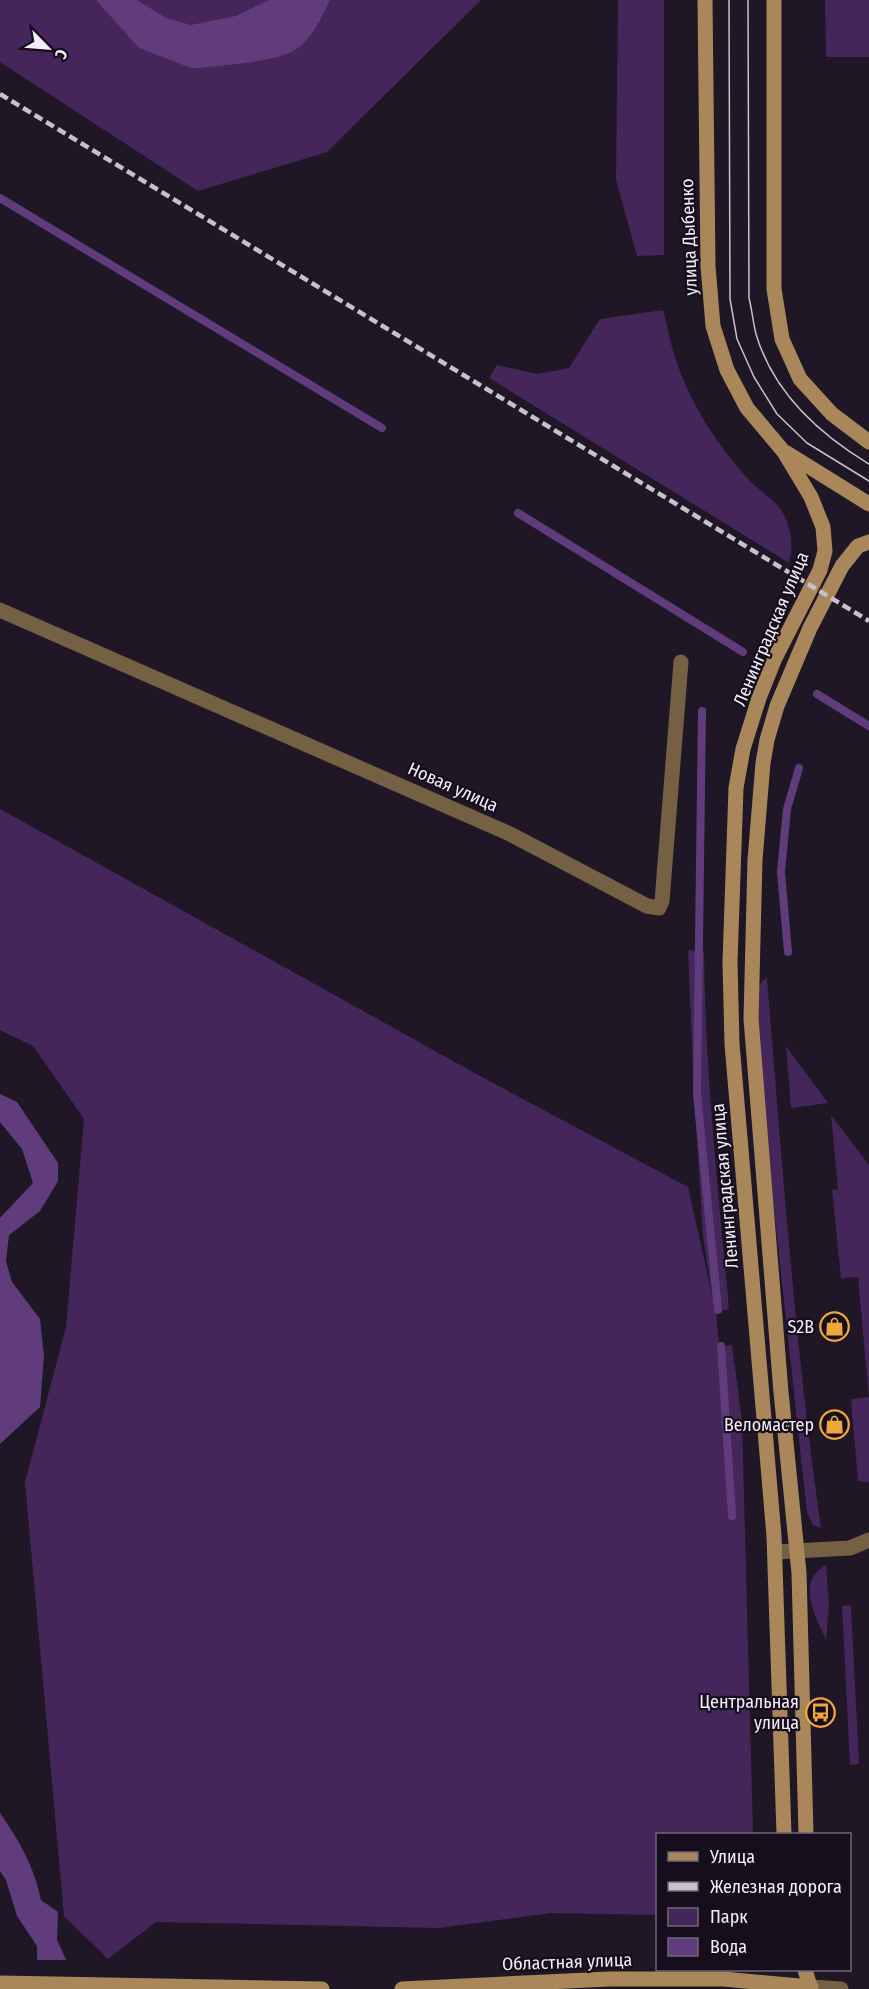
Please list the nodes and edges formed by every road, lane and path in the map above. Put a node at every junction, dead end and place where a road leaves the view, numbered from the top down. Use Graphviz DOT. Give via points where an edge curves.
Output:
graph roads {
  1 [pos="705,0"];
  2 [pos="774,0"];
  3 [pos="869,442"];
  4 [pos="784,452"];
  5 [pos="869,504"];
  6 [pos="869,542"];
  7 [pos="0,610"];
  8 [pos="681,662"];
  9 [pos="869,1540"];
  10 [pos="797,1551"];
  11 [pos="774,1552"];
  12 [pos="784,1833"];
  13 [pos="806,1833"];
  14 [pos="805,1971"];
  15 [pos="810,1971"];
  16 [pos="4,1983"];
  17 [pos="811,1988"];
  18 [pos="322,1989"];
  19 [pos="402,1989"];
  20 [pos="841,1989"];
  1 -- 4 [label="street, улица Дыбенко" via="708,266 713,326 727,370 747,408"];
  2 -- 3 [label="street" via="774,289 782,339 800,379 832,414"];
  4 -- 5 [label="street"];
  4 -- 11 [label="street, Ленинградская улица" via="811,497 823,527 825,551 820,570 775,658 743,749 734,810 730,962 732,1044"];
  6 -- 10 [label="street, Ленинградская улица" via="858,546 842,566 777,706 763,763 755,860 751,1018"];
  7 -- 8 [label="street, Новая улица" via="510,834 648,906 659,908"];
  9 -- 10 [label="street" via="850,1548"];
  10 -- 11 [label="street"];
  10 -- 13 [label="street, Ленинградская улица"];
  11 -- 12 [label="street, Ленинградская улица"];
  14 -- 17 [label="street"];
  15 -- 17 [label="street"];
  16 -- 18 [label="street"];
  17 -- 19 [label="street, Областная улица" via="723,1979 609,1979"];
  17 -- 20 [label="street, Областная улица"];
}
